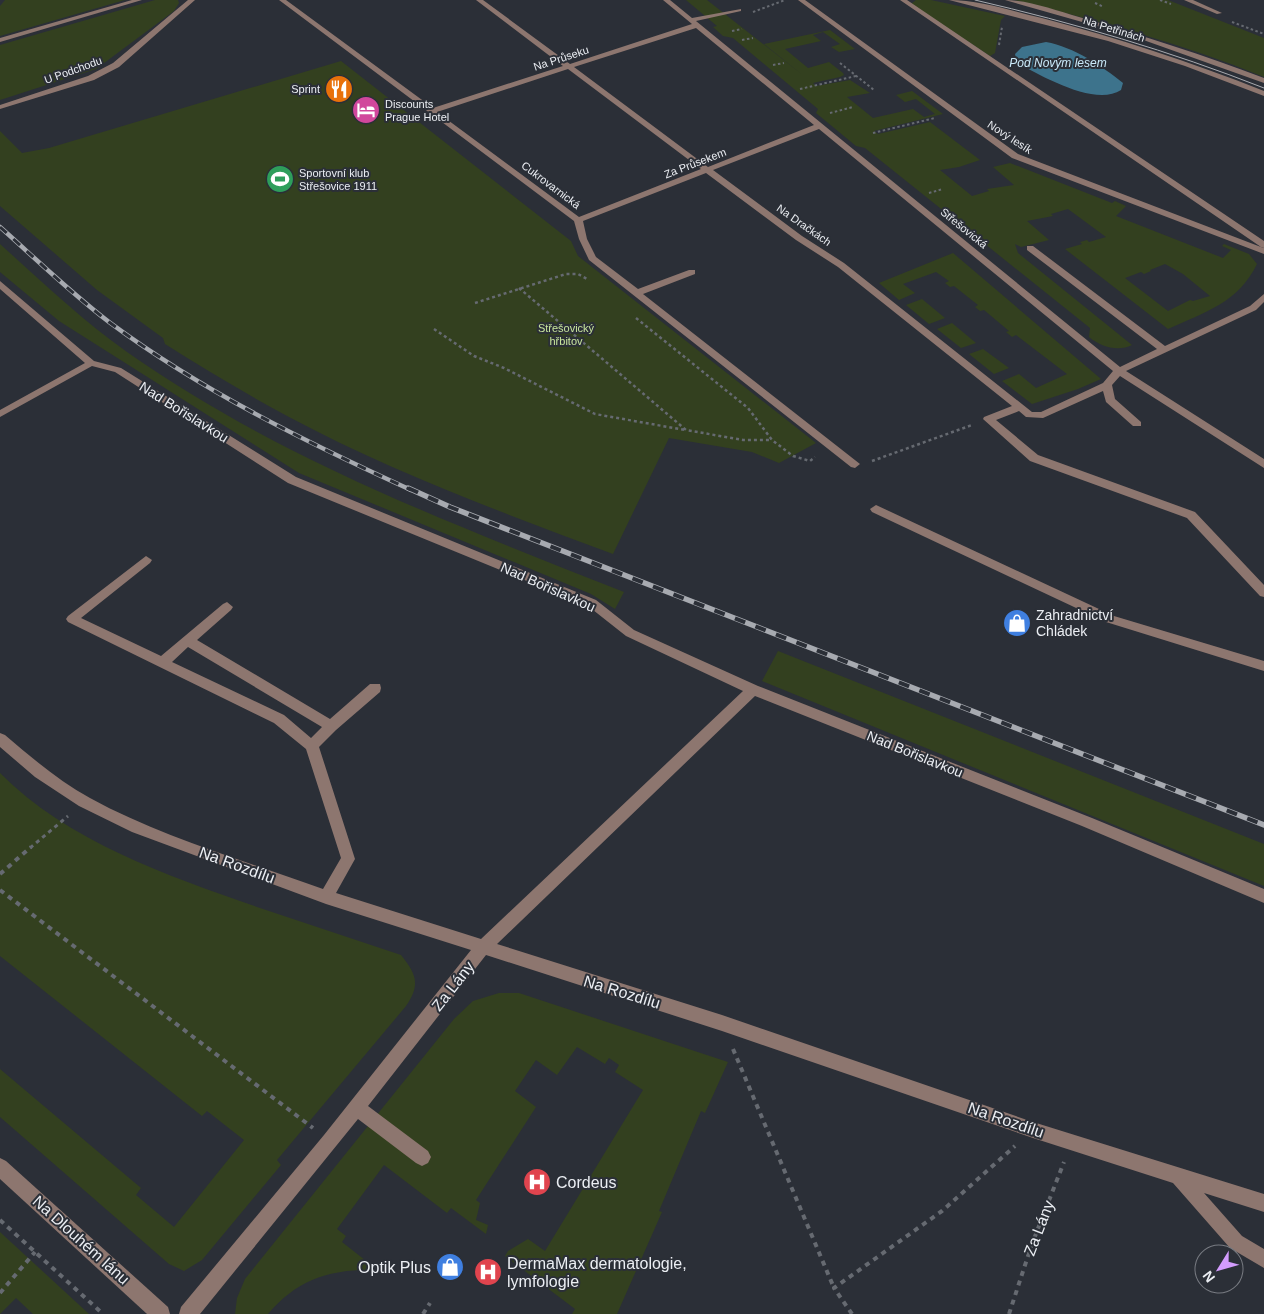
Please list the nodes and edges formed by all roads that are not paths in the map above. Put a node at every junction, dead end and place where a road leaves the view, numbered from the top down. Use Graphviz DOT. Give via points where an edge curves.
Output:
graph roads {
  1 [pos="139,0"];
  2 [pos="192,0"];
  3 [pos="282,0"];
  4 [pos="479,0"];
  5 [pos="666,0"];
  6 [pos="801,0"];
  7 [pos="903,0"];
  8 [pos="952,0"];
  9 [pos="1008,0"];
  10 [pos="1194,1"];
  11 [pos="740,10"];
  12 [pos="1220,13"];
  13 [pos="694,23"];
  14 [pos="0,40"];
  15 [pos="569,67"];
  16 [pos="1264,82"];
  17 [pos="1264,94"];
  18 [pos="0,107"];
  19 [pos="432,112"];
  20 [pos="820,126"];
  21 [pos="708,169"];
  22 [pos="578,220"];
  23 [pos="1264,246"];
  24 [pos="1030,248"];
  25 [pos="1264,251"];
  26 [pos="692,272"];
  27 [pos="0,284"];
  28 [pos="637,292"];
  29 [pos="1264,297"];
  30 [pos="1253,308"];
  31 [pos="1264,314"];
  32 [pos="1164,350"];
  33 [pos="91,363"];
  34 [pos="1119,371"];
  35 [pos="1108,385"];
  36 [pos="1020,407"];
  37 [pos="0,414"];
  38 [pos="1137,424"];
  39 [pos="855,464"];
  40 [pos="1264,464"];
  41 [pos="876,509"];
  42 [pos="146,560"];
  43 [pos="1264,593"];
  44 [pos="227,607"];
  45 [pos="188,641"];
  46 [pos="163,662"];
  47 [pos="1264,666"];
  48 [pos="375,688"];
  49 [pos="753,690"];
  50 [pos="331,726"];
  51 [pos="0,739"];
  52 [pos="312,746"];
  53 [pos="1264,896"];
  54 [pos="326,897"];
  55 [pos="482,948"];
  56 [pos="356,1108"];
  57 [pos="422,1157"];
  58 [pos="0,1167"];
  59 [pos="1178,1176"];
  60 [pos="1264,1203"];
  61 [pos="1264,1260"];
  62 [pos="161,1314"];
  63 [pos="188,1314"];
  1 -- 14 [label="street"];
  2 -- 18 [label="street, U Podchodu" via="116,65 91,78"];
  3 -- 19 [label="street, Cukrovarnická"];
  4 -- 15 [label="street, Na Dračkách"];
  5 -- 13 [label="street, Střešovická"];
  6 -- 25 [label="street, Nový lesík" via="1022,159"];
  7 -- 23 [label="street"];
  8 -- 17 [label="street, Na Petřinách" via="1005,10 1100,36 1162,55"];
  9 -- 16 [label="street, Na Petřinách" via="1171,46"];
  10 -- 12 [label="street"];
  11 -- 13 [label="street, Na Průseku"];
  13 -- 15 [label="street, Na Průseku"];
  13 -- 20 [label="street, Střešovická"];
  15 -- 19 [label="street, Na Průseku"];
  15 -- 21 [label="street, Na Dračkách"];
  19 -- 22 [label="street, Cukrovarnická"];
  20 -- 21 [label="street, Za Průsekem"];
  20 -- 34 [label="street, Střešovická"];
  21 -- 22 [label="street, Za Průsekem"];
  21 -- 36 [label="street, Na Dračkách" via="799,238 841,265"];
  22 -- 28 [label="street, Cukrovarnická" via="592,258"];
  24 -- 32 [label="street"];
  26 -- 28 [label="street"];
  27 -- 33 [label="street, Nad Bořislavkou"];
  28 -- 39 [label="street, Cukrovarnická"];
  29 -- 30 [label="street"];
  30 -- 31 [label="street"];
  30 -- 32 [label="street"];
  32 -- 34 [label="street"];
  33 -- 37 [label="street"];
  33 -- 49 [label="street, Nad Bořislavkou" via="118,370 292,480 592,603 630,633"];
  34 -- 35 [label="street, Na Dračkách"];
  34 -- 40 [label="street, Střešovická"];
  35 -- 36 [label="street, Na Dračkách" via="1043,415 1030,415"];
  35 -- 38 [label="street" via="1110,400"];
  36 -- 43 [label="street" via="988,418 1034,458 1191,515"];
  41 -- 47 [label="street" via="1110,619"];
  42 -- 46 [label="street" via="72,619"];
  44 -- 45 [label="street"];
  45 -- 46 [label="street"];
  45 -- 50 [label="street"];
  46 -- 52 [label="street" via="279,719"];
  48 -- 50 [label="street"];
  49 -- 53 [label="street, Nad Bořislavkou"];
  49 -- 55 [label="street, Za Lány"];
  50 -- 52 [label="street"];
  51 -- 54 [label="street, Na Rozdílu" via="40,773 84,802 137,828"];
  52 -- 54 [label="street" via="348,859"];
  54 -- 55 [label="street, Na Rozdílu"];
  55 -- 56 [label="street, Za Lány"];
  55 -- 59 [label="street, Na Rozdílu" via="722,1023 1033,1130"];
  56 -- 57 [label="street"];
  56 -- 63 [label="street, Za Lány"];
  58 -- 62 [label="street, Na Dlouhém lánu"];
  59 -- 60 [label="street, Na Rozdílu"];
  59 -- 61 [label="street" via="1236,1242"];
}
